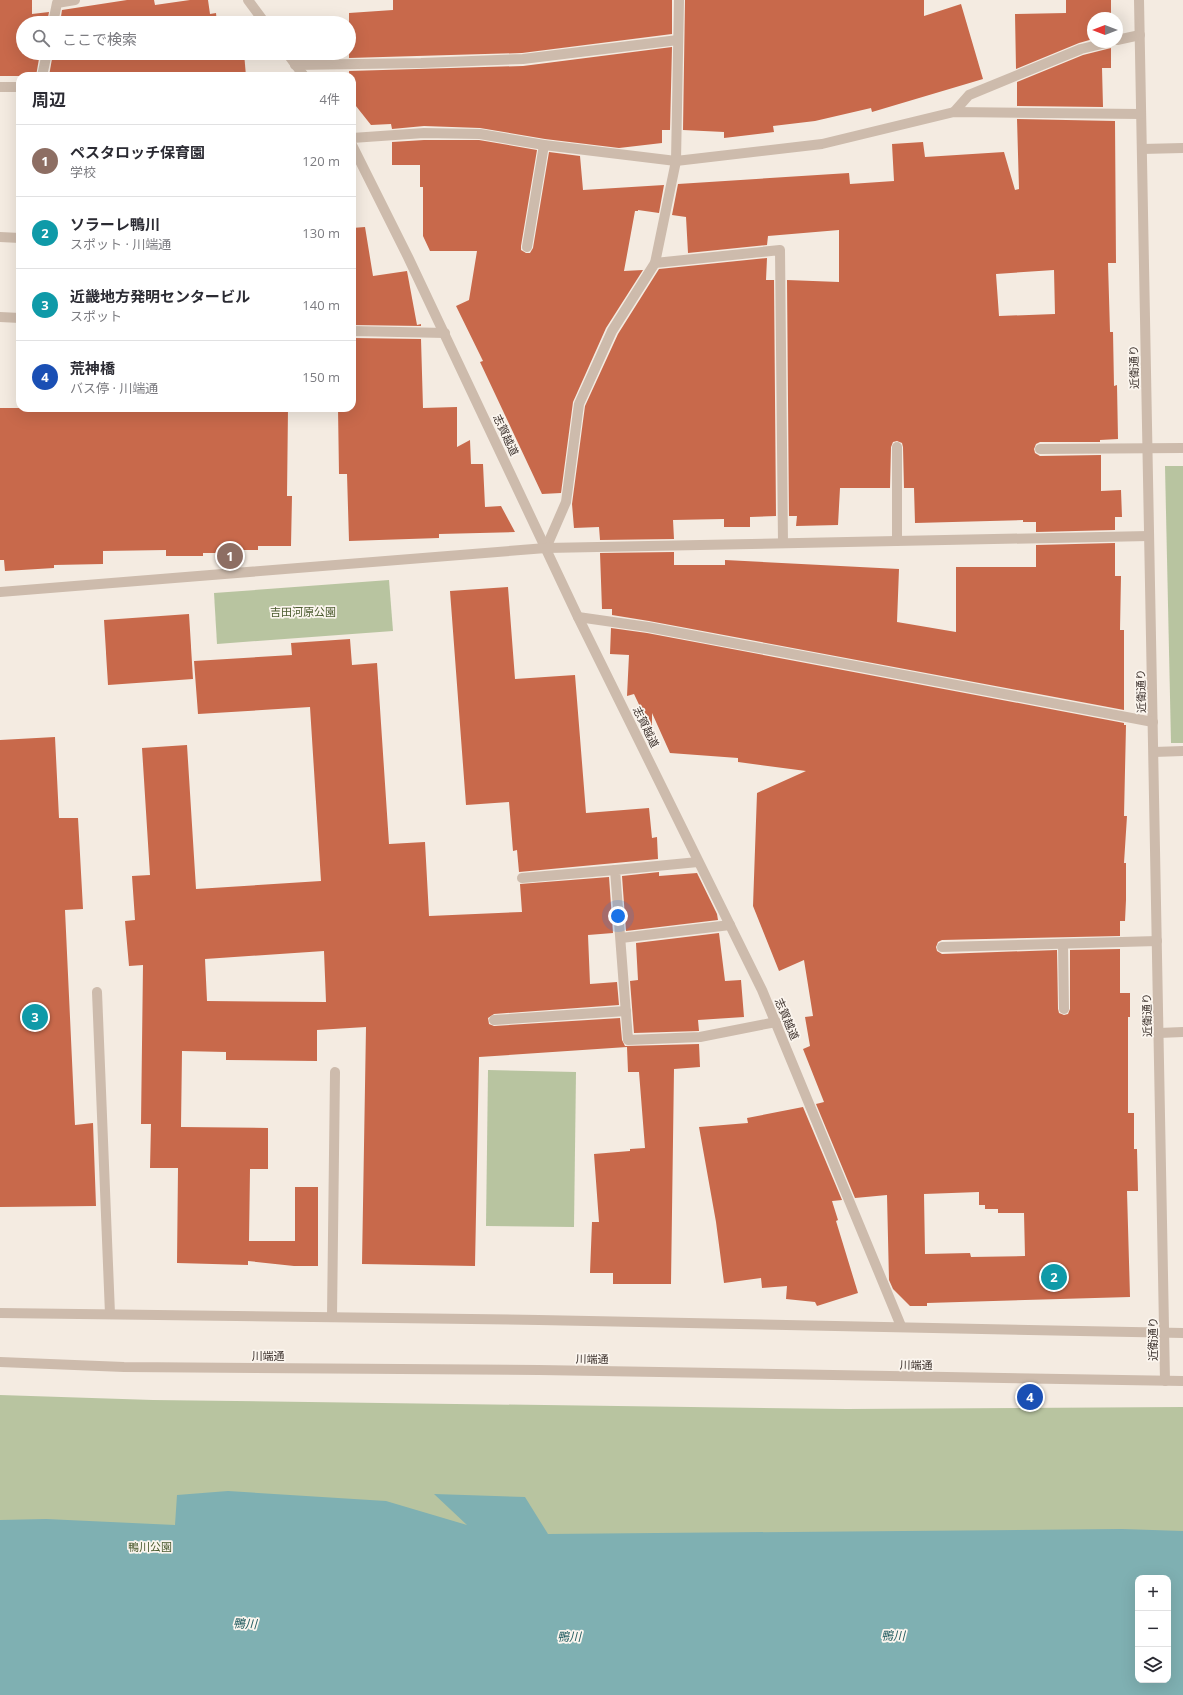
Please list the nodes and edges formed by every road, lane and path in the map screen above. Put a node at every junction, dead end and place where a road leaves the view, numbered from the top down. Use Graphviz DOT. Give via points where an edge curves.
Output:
graph roads {
  1 [pos="75,0"];
  2 [pos="248,0"];
  3 [pos="679,0"];
  4 [pos="1139,0"];
  5 [pos="54,16"];
  6 [pos="260,16"];
  7 [pos="1140,35"];
  8 [pos="1123,39"];
  9 [pos="678,40"];
  10 [pos="1087,48"];
  11 [pos="45,60"];
  12 [pos="292,60"];
  13 [pos="296,65"];
  14 [pos="43,72"];
  15 [pos="301,72"];
  16 [pos="0,87"];
  17 [pos="16,87"];
  18 [pos="954,112"];
  19 [pos="1141,114"];
  20 [pos="356,138"];
  21 [pos="544,145"];
  22 [pos="1183,148"];
  23 [pos="1142,149"];
  24 [pos="356,154"];
  25 [pos="676,161"];
  26 [pos="0,236"];
  27 [pos="16,238"];
  28 [pos="527,247"];
  29 [pos="655,263"];
  30 [pos="0,317"];
  31 [pos="16,318"];
  32 [pos="356,331"];
  33 [pos="445,333"];
  34 [pos="896,447"];
  35 [pos="1183,448"];
  36 [pos="1040,449"];
  37 [pos="1148,449"];
  38 [pos="1149,536"];
  39 [pos="896,541"];
  40 [pos="783,543"];
  41 [pos="546,548"];
  42 [pos="0,592"];
  43 [pos="578,617"];
  44 [pos="1153,722"];
  45 [pos="1154,752"];
  46 [pos="1183,752"];
  47 [pos="698,862"];
  48 [pos="615,870"];
  49 [pos="522,878"];
  50 [pos="730,925"];
  51 [pos="621,938"];
  52 [pos="1158,941"];
  53 [pos="1064,944"];
  54 [pos="942,947"];
  55 [pos="97,992"];
  56 [pos="1064,1009"];
  57 [pos="626,1011"];
  58 [pos="494,1020"];
  59 [pos="776,1022"];
  60 [pos="1183,1032"];
  61 [pos="1159,1033"];
  62 [pos="335,1072"];
  63 [pos="0,1313"];
  64 [pos="110,1314"];
  65 [pos="332,1317"];
  66 [pos="901,1326"];
  67 [pos="1165,1333"];
  68 [pos="1183,1333"];
  69 [pos="0,1362"];
  70 [pos="1165,1381"];
  71 [pos="1183,1381"];
  1 -- 5 [label="street" via="57,3"];
  2 -- 6 [label="street"];
  3 -- 9 [label="street"];
  4 -- 7 [label="street, 近衛通り"];
  7 -- 8 [label="street"];
  7 -- 19 [label="street, 近衛通り"];
  9 -- 13 [label="street" via="523,60"];
  9 -- 25 [label="street"];
  10 -- 18 [label="street" via="969,95"];
  11 -- 14 [label="street"];
  12 -- 13 [label="street"];
  13 -- 15 [label="street"];
  16 -- 17 [label="street"];
  18 -- 19 [label="street"];
  18 -- 25 [label="street" via="822,144"];
  19 -- 23 [label="street, 近衛通り"];
  20 -- 21 [label="street" via="424,133 480,134"];
  21 -- 25 [label="street"];
  21 -- 28 [label="street"];
  22 -- 23 [label="street"];
  23 -- 37 [label="street, 近衛通り"];
  24 -- 33 [label="street, 志賀越道"];
  25 -- 29 [label="street"];
  26 -- 27 [label="street"];
  29 -- 40 [label="street" via="780,250"];
  29 -- 41 [label="street" via="612,331 580,404 566,502"];
  30 -- 31 [label="street"];
  32 -- 33 [label="street"];
  33 -- 41 [label="street, 志賀越道"];
  34 -- 39 [label="street"];
  35 -- 37 [label="street"];
  36 -- 37 [label="street"];
  37 -- 38 [label="street, 近衛通り"];
  38 -- 39 [label="street"];
  38 -- 44 [label="street, 近衛通り"];
  39 -- 40 [label="street"];
  40 -- 41 [label="street"];
  41 -- 42 [label="street"];
  41 -- 43 [label="street, 志賀越道"];
  43 -- 44 [label="street" via="648,627"];
  43 -- 47 [label="street, 志賀越道"];
  44 -- 45 [label="street, 近衛通り"];
  45 -- 46 [label="street"];
  45 -- 52 [label="street, 近衛通り"];
  47 -- 48 [label="street"];
  47 -- 50 [label="street, 志賀越道"];
  48 -- 49 [label="street"];
  48 -- 51 [label="street"];
  50 -- 51 [label="street"];
  50 -- 59 [label="street, 志賀越道"];
  51 -- 57 [label="street"];
  52 -- 53 [label="street"];
  52 -- 61 [label="street, 近衛通り"];
  53 -- 54 [label="street"];
  53 -- 56 [label="street"];
  55 -- 64 [label="street"];
  57 -- 58 [label="street"];
  57 -- 59 [label="street" via="628,1040 700,1037"];
  59 -- 66 [label="street, 志賀越道"];
  60 -- 61 [label="street"];
  61 -- 67 [label="street, 近衛通り"];
  62 -- 65 [label="street"];
  63 -- 64 [label="street"];
  64 -- 65 [label="street"];
  65 -- 66 [label="street"];
  66 -- 67 [label="street"];
  67 -- 68 [label="street"];
  67 -- 70 [label="street, 近衛通り"];
  69 -- 70 [label="street, 川端通" via="124,1367 547,1370"];
  70 -- 71 [label="street, 川端通"];
}
